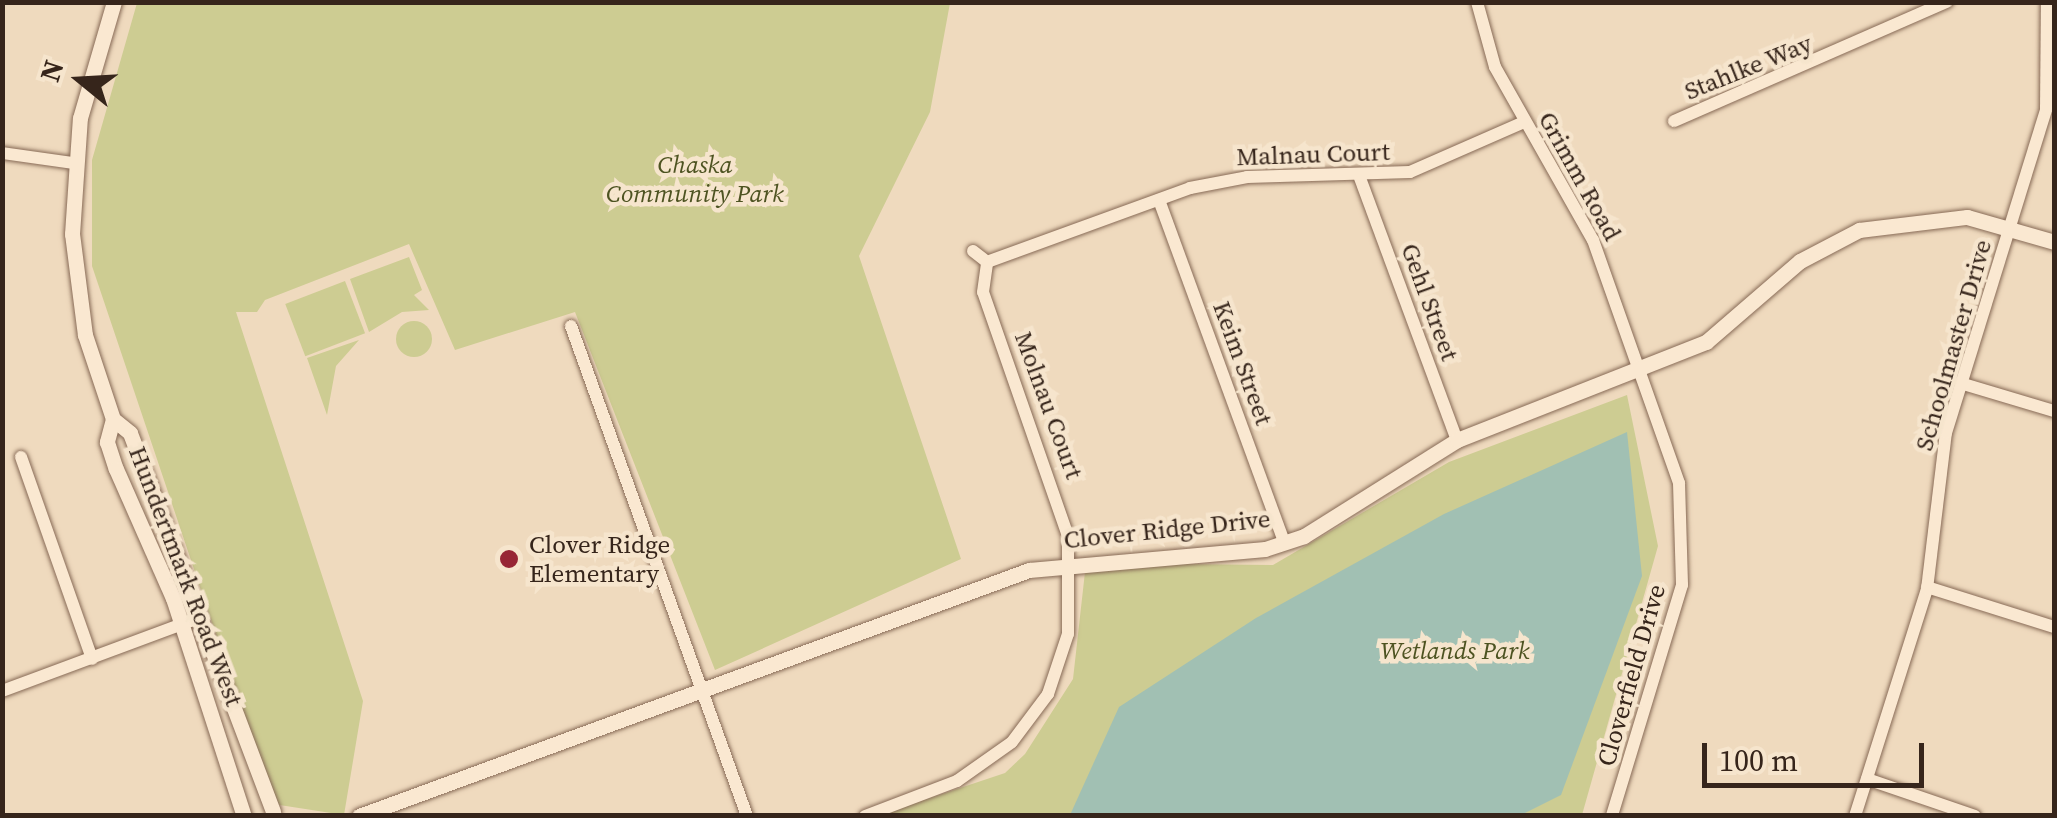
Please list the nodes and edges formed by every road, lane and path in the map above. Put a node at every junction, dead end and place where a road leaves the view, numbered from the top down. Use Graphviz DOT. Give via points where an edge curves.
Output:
graph roads {
  1 [pos="114,2"];
  2 [pos="1477,2"];
  3 [pos="1947,2"];
  4 [pos="2047,2"];
  5 [pos="1674,121"];
  6 [pos="1524,122"];
  7 [pos="2,153"];
  8 [pos="73,164"];
  9 [pos="1360,178"];
  10 [pos="1160,200"];
  11 [pos="2009,228"];
  12 [pos="2054,242"];
  13 [pos="973,251"];
  14 [pos="987,262"];
  15 [pos="572,326"];
  16 [pos="1641,373"];
  17 [pos="1960,383"];
  18 [pos="2054,411"];
  19 [pos="113,419"];
  20 [pos="1457,440"];
  21 [pos="21,457"];
  22 [pos="1284,542"];
  23 [pos="1071,565"];
  24 [pos="1927,587"];
  25 [pos="198,618"];
  26 [pos="181,624"];
  27 [pos="2054,627"];
  28 [pos="92,659"];
  29 [pos="2,691"];
  30 [pos="705,691"];
  31 [pos="1866,780"];
  32 [pos="278,814"];
  33 [pos="244,816"];
  34 [pos="255,816"];
  35 [pos="359,816"];
  36 [pos="747,816"];
  37 [pos="865,816"];
  38 [pos="1612,816"];
  39 [pos="1855,816"];
  40 [pos="1975,816"];
  1 -- 8 [label="street"];
  2 -- 6 [label="street, Grimm Road" via="1495,67"];
  3 -- 5 [label="street, Stahlke Way"];
  4 -- 11 [label="street, Schoolmaster Drive" via="2051,85"];
  6 -- 9 [label="street, Malnau Court" via="1445,163"];
  6 -- 16 [label="street, Grimm Road" via="1593,240"];
  7 -- 8 [label="street"];
  8 -- 19 [label="street" via="76,286"];
  9 -- 10 [label="street, Malnau Court" via="1247,177"];
  9 -- 20 [label="street, Gehl Street"];
  10 -- 14 [label="street, Malnau Court"];
  10 -- 22 [label="street, Keim Street"];
  11 -- 12 [label="street, Clover Ridge Drive"];
  11 -- 16 [label="street, Clover Ridge Drive" via="1935,216 1859,230 1800,261 1706,342"];
  11 -- 17 [label="street, Schoolmaster Drive"];
  13 -- 14 [label="street"];
  14 -- 23 [label="street, Molnau Court" via="983,292 1059,500"];
  15 -- 30 [label="street"];
  16 -- 20 [label="street, Clover Ridge Drive"];
  16 -- 38 [label="street, Cloverfield Drive" via="1679,483 1685,550 1671,633"];
  17 -- 18 [label="street"];
  17 -- 24 [label="street, Schoolmaster Drive"];
  19 -- 25 [label="street, Hundertmark Road West" via="130,433"];
  19 -- 26 [label="street, Hundertmark Road West" via="107,442"];
  20 -- 22 [label="street, Clover Ridge Drive"];
  21 -- 28 [label="street"];
  22 -- 23 [label="street, Clover Ridge Drive"];
  23 -- 30 [label="street, Clover Ridge Drive" via="961,593"];
  23 -- 37 [label="street, Molnau Court" via="1061,664 1032,720 956,782"];
  24 -- 27 [label="street"];
  24 -- 31 [label="street, Schoolmaster Drive"];
  25 -- 26 [label="street"];
  25 -- 32 [label="street, Hundertmark Road West"];
  26 -- 28 [label="street"];
  26 -- 33 [label="street, Hundertmark Road West"];
  28 -- 29 [label="street"];
  30 -- 35 [label="street, Clover Ridge Drive"];
  30 -- 36 [label="street"];
  31 -- 39 [label="street, Schoolmaster Drive"];
  31 -- 40 [label="street"];
  32 -- 34 [label="street"];
}
